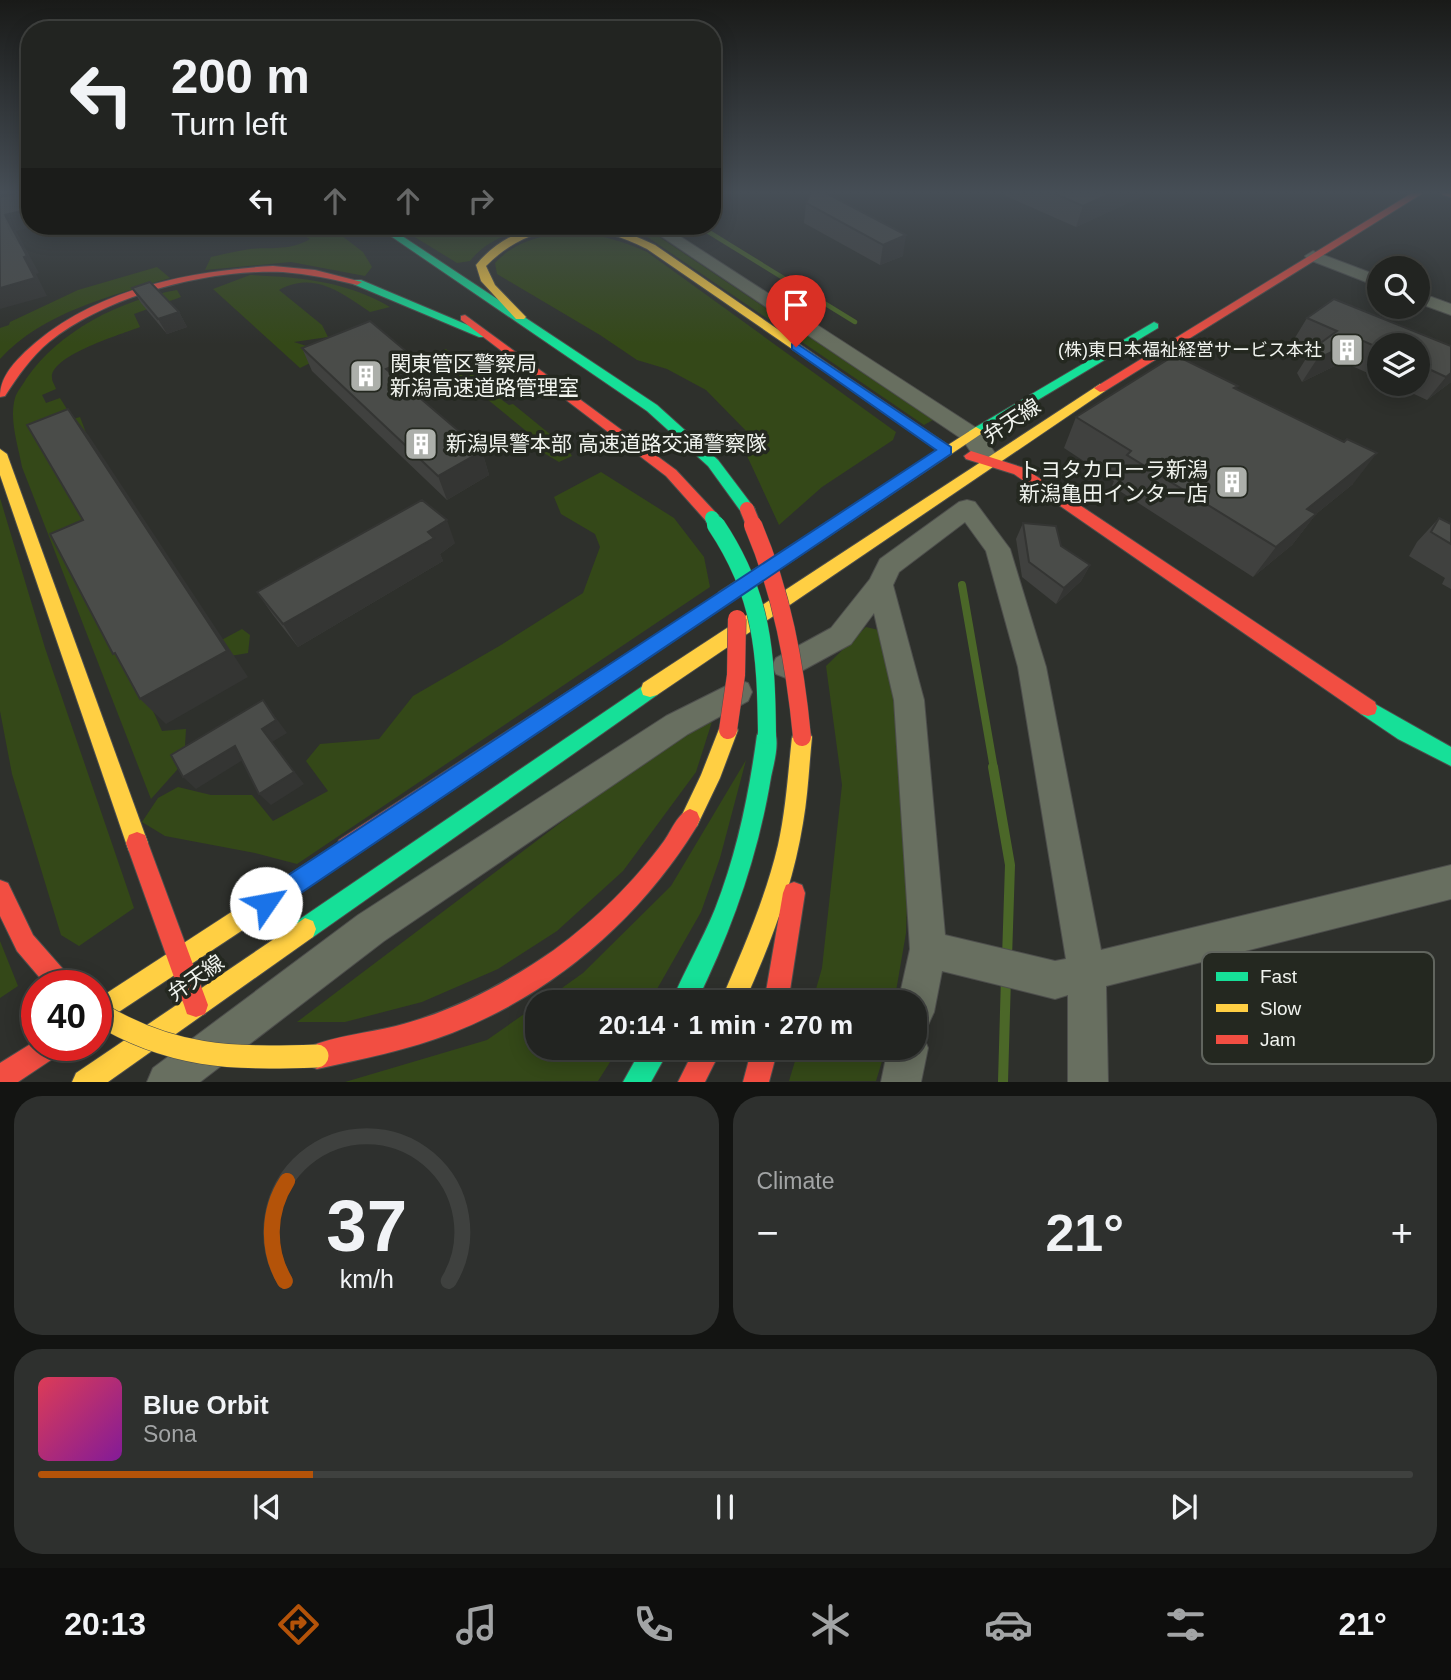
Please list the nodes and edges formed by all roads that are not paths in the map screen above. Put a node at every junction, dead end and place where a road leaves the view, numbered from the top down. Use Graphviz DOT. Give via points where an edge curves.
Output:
graph roads {
  1 [pos="380,243"];
  2 [pos="406,243"];
  3 [pos="506,243"];
  4 [pos="642,243"];
  5 [pos="681,243"];
  6 [pos="1334,243"];
  7 [pos="390,251"];
  8 [pos="1313,256"];
  9 [pos="1367,277"];
  10 [pos="441,297"];
  11 [pos="1430,302"];
  12 [pos="1451,310"];
  13 [pos="1174,315"];
  14 [pos="520,317"];
  15 [pos="483,334"];
  16 [pos="0,393"];
  17 [pos="970,434"];
  18 [pos="946,450"];
  19 [pos="0,454"];
  20 [pos="989,460"];
  21 [pos="712,519"];
  22 [pos="880,585"];
  23 [pos="802,737"];
  24 [pos="1451,757"];
  25 [pos="1451,882"];
  26 [pos="0,891"];
  27 [pos="940,952"];
  28 [pos="178,961"];
  29 [pos="49,970"];
  30 [pos="1071,977"];
  31 [pos="690,990"];
  32 [pos="738,990"];
  33 [pos="778,990"];
  34 [pos="924,990"];
  35 [pos="112,1003"];
  36 [pos="195,1005"];
  37 [pos="112,1023"];
  38 [pos="650,1060"];
  39 [pos="703,1060"];
  40 [pos="762,1060"];
  41 [pos="906,1060"];
  42 [pos="26,1061"];
  43 [pos="0,1078"];
  44 [pos="85,1082"];
  45 [pos="167,1082"];
  46 [pos="636,1082"];
  47 [pos="691,1082"];
  48 [pos="756,1082"];
  49 [pos="901,1082"];
  50 [pos="1088,1082"];
  1 -- 7 [label="main road"];
  2 -- 14 [label="main road"];
  3 -- 14 [label="main road" via="481,265 485,279"];
  4 -- 18 [label="main road"];
  5 -- 17 [label="street"];
  6 -- 8 [label="main road, 弁天線"];
  8 -- 9 [label="street"];
  8 -- 20 [label="main road, 弁天線"];
  10 -- 15 [label="main road"];
  11 -- 12 [label="street"];
  13 -- 17 [label="main road, 弁天線"];
  14 -- 23 [label="main road, bridge" via="685,433 728,479 747,509 775,575 799,679"];
  15 -- 16 [label="main road" via="333,275 291,269 219,273 141,292 86,316 37,347"];
  15 -- 21 [label="main road" via="671,473"];
  17 -- 18 [label="main road, 弁天線"];
  17 -- 20 [label="street"];
  18 -- 20 [label="main road"];
  18 -- 28 [label="main road, 弁天線"];
  19 -- 28 [label="main road"];
  20 -- 24 [label="main road" via="1019,471 1405,733"];
  20 -- 36 [label="main road, 弁天線"];
  21 -- 31 [label="main road, bridge" via="744,571 755,606 763,648 767,735 754,826 736,892"];
  21 -- 37 [label="main road, bridge" via="725,553 737,619 738,660 727,730 713,775 687,824 649,876 601,923 538,974 471,1012 394,1040 317,1056 237,1059 168,1047"];
  22 -- 27 [label="street" via="909,700"];
  22 -- 30 [label="street" via="888,566 967,508 998,549 1031,667"];
  22 -- 45 [label="street" via="841,636 677,725 371,928"];
  23 -- 32 [label="main road" via="791,831 777,889"];
  23 -- 33 [label="main road" via="794,891"];
  25 -- 30 [label="street"];
  26 -- 29 [label="main road" via="25,943"];
  27 -- 30 [label="street"];
  27 -- 34 [label="street"];
  28 -- 35 [label="main road, 弁天線"];
  28 -- 36 [label="main road"];
  30 -- 50 [label="street"];
  36 -- 44 [label="main road, 弁天線"];
  38 -- 46 [label="main road"];
  39 -- 47 [label="main road"];
  40 -- 48 [label="main road"];
  41 -- 49 [label="street"];
  42 -- 43 [label="main road"];
}
